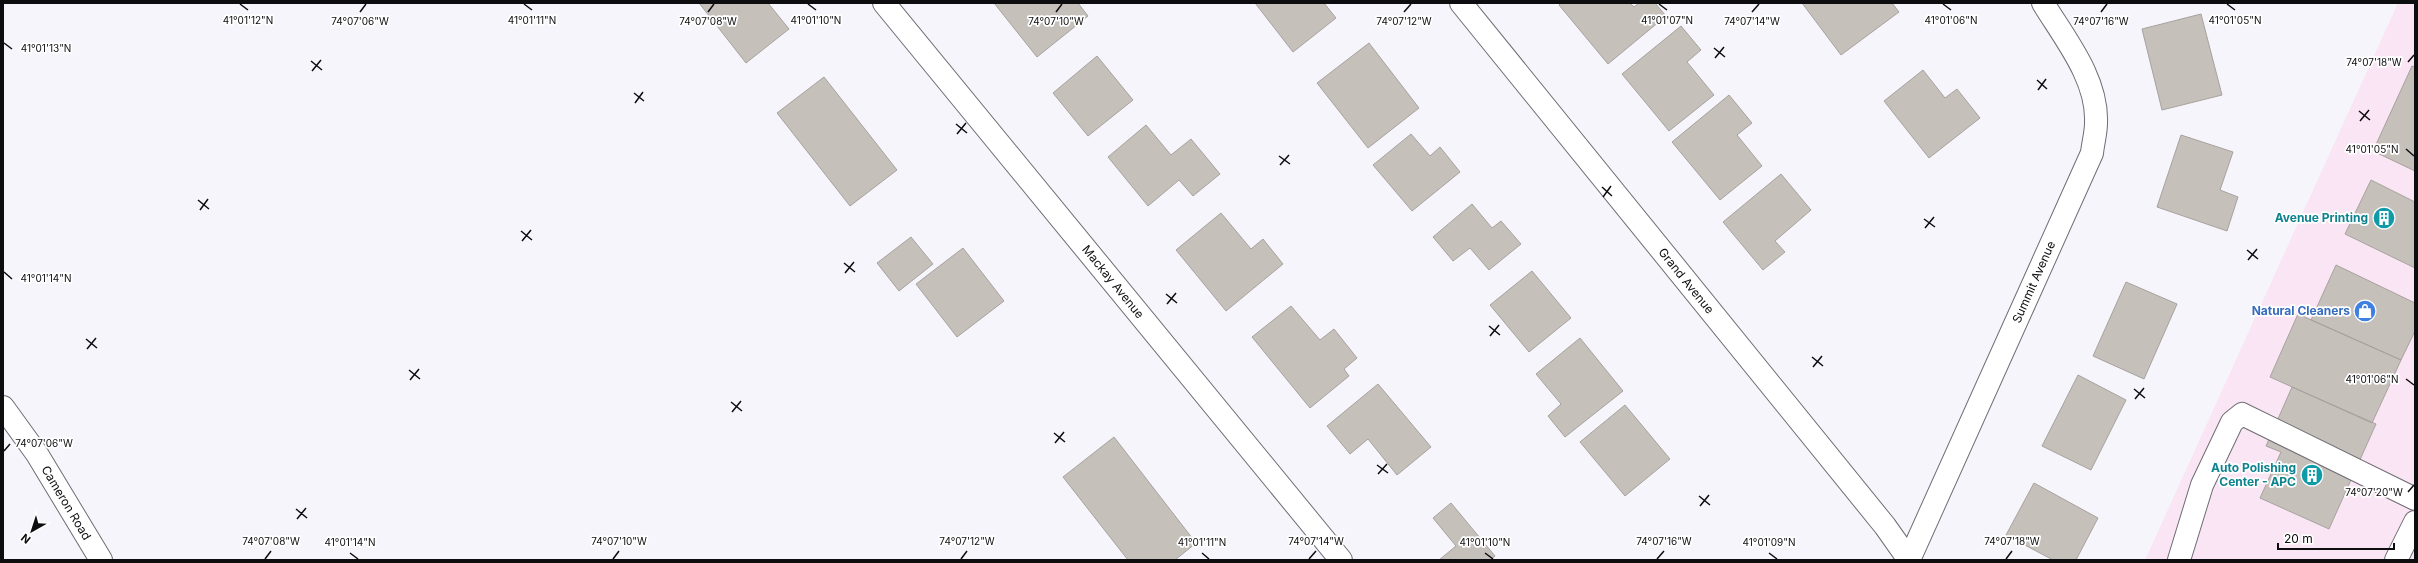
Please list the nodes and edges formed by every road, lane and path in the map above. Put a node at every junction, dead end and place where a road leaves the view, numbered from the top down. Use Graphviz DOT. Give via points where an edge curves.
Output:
graph roads {
  1 [pos="884,3"];
  2 [pos="1461,3"];
  3 [pos="2043,3"];
  4 [pos="3,407"];
  5 [pos="2415,499"];
  6 [pos="2415,522"];
  7 [pos="101,560"];
  8 [pos="1342,560"];
  9 [pos="1909,560"];
  10 [pos="2179,560"];
  11 [pos="2396,560"];
  1 -- 8 [label="street, Mackay Avenue"];
  2 -- 9 [label="street, Grand Avenue" via="1885,526"];
  3 -- 9 [label="street, Summit Avenue" via="2079,62 2092,90 2096,122 2092,153"];
  4 -- 7 [label="street, Cameron Road" via="37,454"];
  5 -- 10 [label="street" via="2242,414 2232,422 2202,485"];
  6 -- 11 [label="street"];
}
